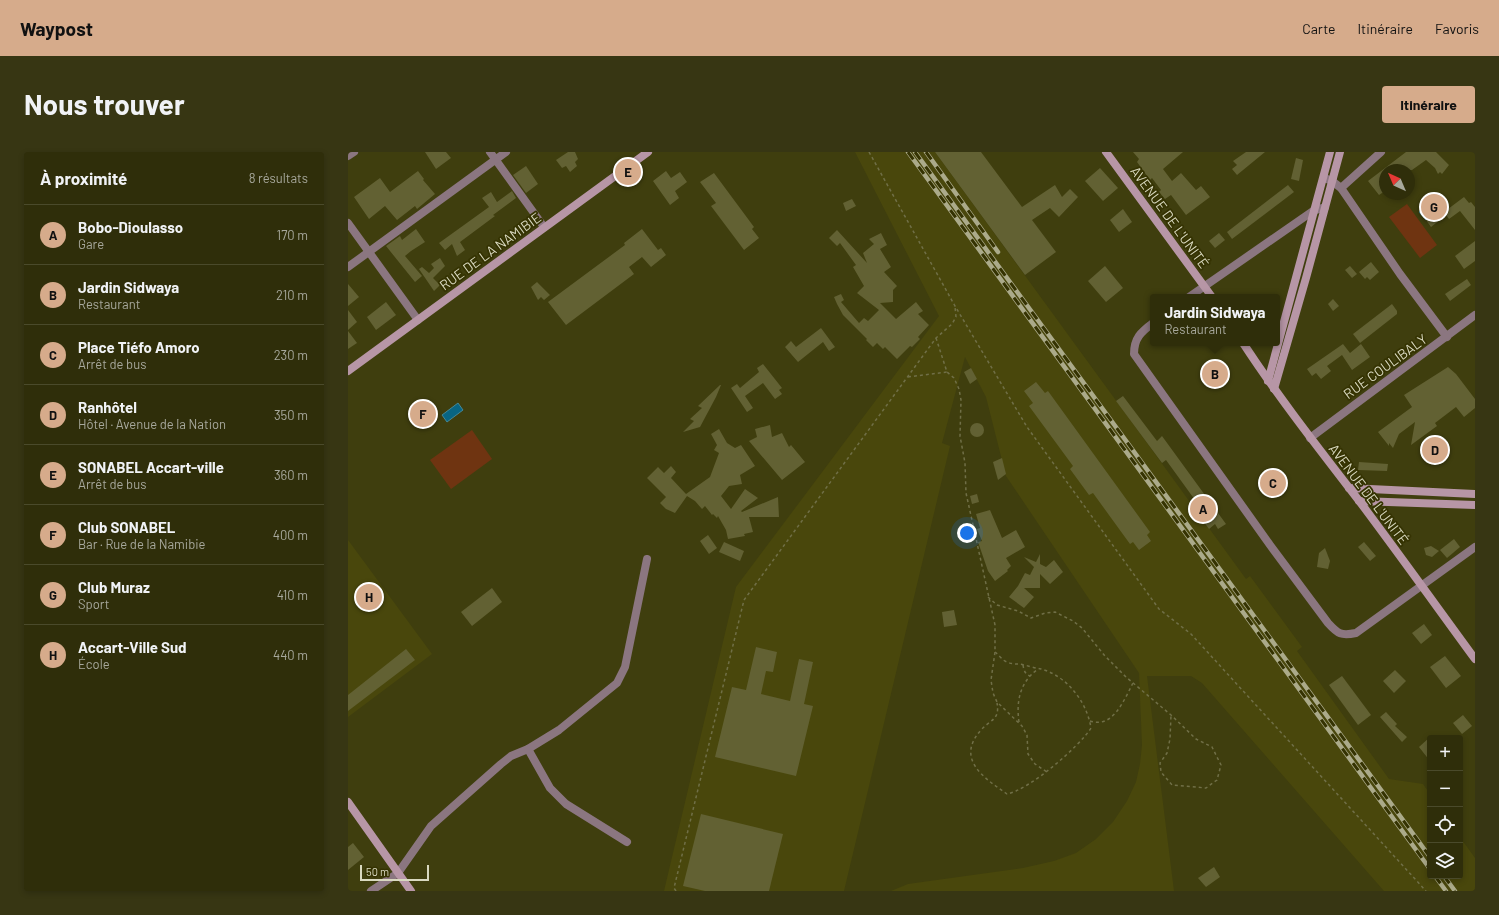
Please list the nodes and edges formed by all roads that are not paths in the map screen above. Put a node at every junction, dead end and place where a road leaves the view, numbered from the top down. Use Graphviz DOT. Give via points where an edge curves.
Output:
graph roads {
  1 [pos="354,152"];
  2 [pos="490,152"];
  3 [pos="506,152"];
  4 [pos="648,152"];
  5 [pos="1106,152"];
  6 [pos="1340,152"];
  7 [pos="1381,152"];
  8 [pos="1328,153"];
  9 [pos="348,156"];
  10 [pos="495,159"];
  11 [pos="1336,165"];
  12 [pos="1322,178"];
  13 [pos="1332,181"];
  14 [pos="1341,188"];
  15 [pos="1325,206"];
  16 [pos="1313,211"];
  17 [pos="348,223"];
  18 [pos="544,227"];
  19 [pos="368,252"];
  20 [pos="348,267"];
  21 [pos="1205,286"];
  22 [pos="1193,294"];
  23 [pos="1210,294"];
  24 [pos="1475,316"];
  25 [pos="418,320"];
  26 [pos="1150,326"];
  27 [pos="1280,336"];
  28 [pos="1447,336"];
  29 [pos="1245,346"];
  30 [pos="1277,346"];
  31 [pos="348,370"];
  32 [pos="1268,381"];
  33 [pos="1274,389"];
  34 [pos="1310,438"];
  35 [pos="1349,488"];
  36 [pos="1475,494"];
  37 [pos="1359,501"];
  38 [pos="1475,505"];
  39 [pos="1475,548"];
  40 [pos="647,559"];
  41 [pos="1422,586"];
  42 [pos="1475,659"];
  43 [pos="528,749"];
  44 [pos="348,802"];
  45 [pos="627,842"];
  46 [pos="398,872"];
  47 [pos="371,891"];
  48 [pos="411,891"];
  1 -- 9 [label="street"];
  2 -- 10 [label="street"];
  3 -- 10 [label="street"];
  4 -- 18 [label="main road, RUE DE LA NAMIBIE"];
  5 -- 21 [label="main road, AVENUE DE L'UNITÉ"];
  6 -- 11 [label="main road"];
  7 -- 14 [label="street"];
  8 -- 11 [label="street"];
  8 -- 12 [label="main road"];
  10 -- 18 [label="street"];
  10 -- 19 [label="street"];
  11 -- 13 [label="main road"];
  12 -- 13 [label="street"];
  12 -- 16 [label="main road"];
  13 -- 14 [label="street"];
  13 -- 15 [label="main road"];
  14 -- 28 [label="street" via="1400,274"];
  15 -- 16 [label="street"];
  15 -- 33 [label="main road"];
  16 -- 21 [label="street"];
  16 -- 27 [label="main road"];
  17 -- 19 [label="street"];
  18 -- 25 [label="main road, RUE DE LA NAMIBIE"];
  19 -- 20 [label="street"];
  19 -- 25 [label="street"];
  21 -- 22 [label="street"];
  21 -- 23 [label="main road, AVENUE DE L'UNITÉ"];
  24 -- 28 [label="street, RUE COULIBALY"];
  25 -- 31 [label="main road, RUE DE LA NAMIBIE"];
  26 -- 41 [label="street" via="1139,336 1134,345 1134,354 1270,545 1336,631 1344,635 1356,633"];
  28 -- 34 [label="street, RUE COULIBALY"];
  29 -- 32 [label="main road, AVENUE DE L'UNITÉ"];
  30 -- 32 [label="main road"];
  32 -- 33 [label="main road, AVENUE DE L'UNITÉ"];
  33 -- 34 [label="main road, AVENUE DE L'UNITÉ"];
  34 -- 35 [label="main road, AVENUE DE L'UNITÉ"];
  35 -- 36 [label="main road"];
  35 -- 37 [label="main road, AVENUE DE L'UNITÉ"];
  37 -- 38 [label="main road"];
  37 -- 41 [label="main road, AVENUE DE L'UNITÉ"];
  39 -- 41 [label="street"];
  40 -- 43 [label="street" via="625,667 617,682 559,730"];
  41 -- 42 [label="main road, AVENUE DE L'UNITÉ"];
  43 -- 45 [label="street" via="550,788 566,804"];
  43 -- 46 [label="street" via="511,756 430,826"];
  44 -- 46 [label="main road"];
  46 -- 47 [label="street"];
  46 -- 48 [label="main road"];
}
